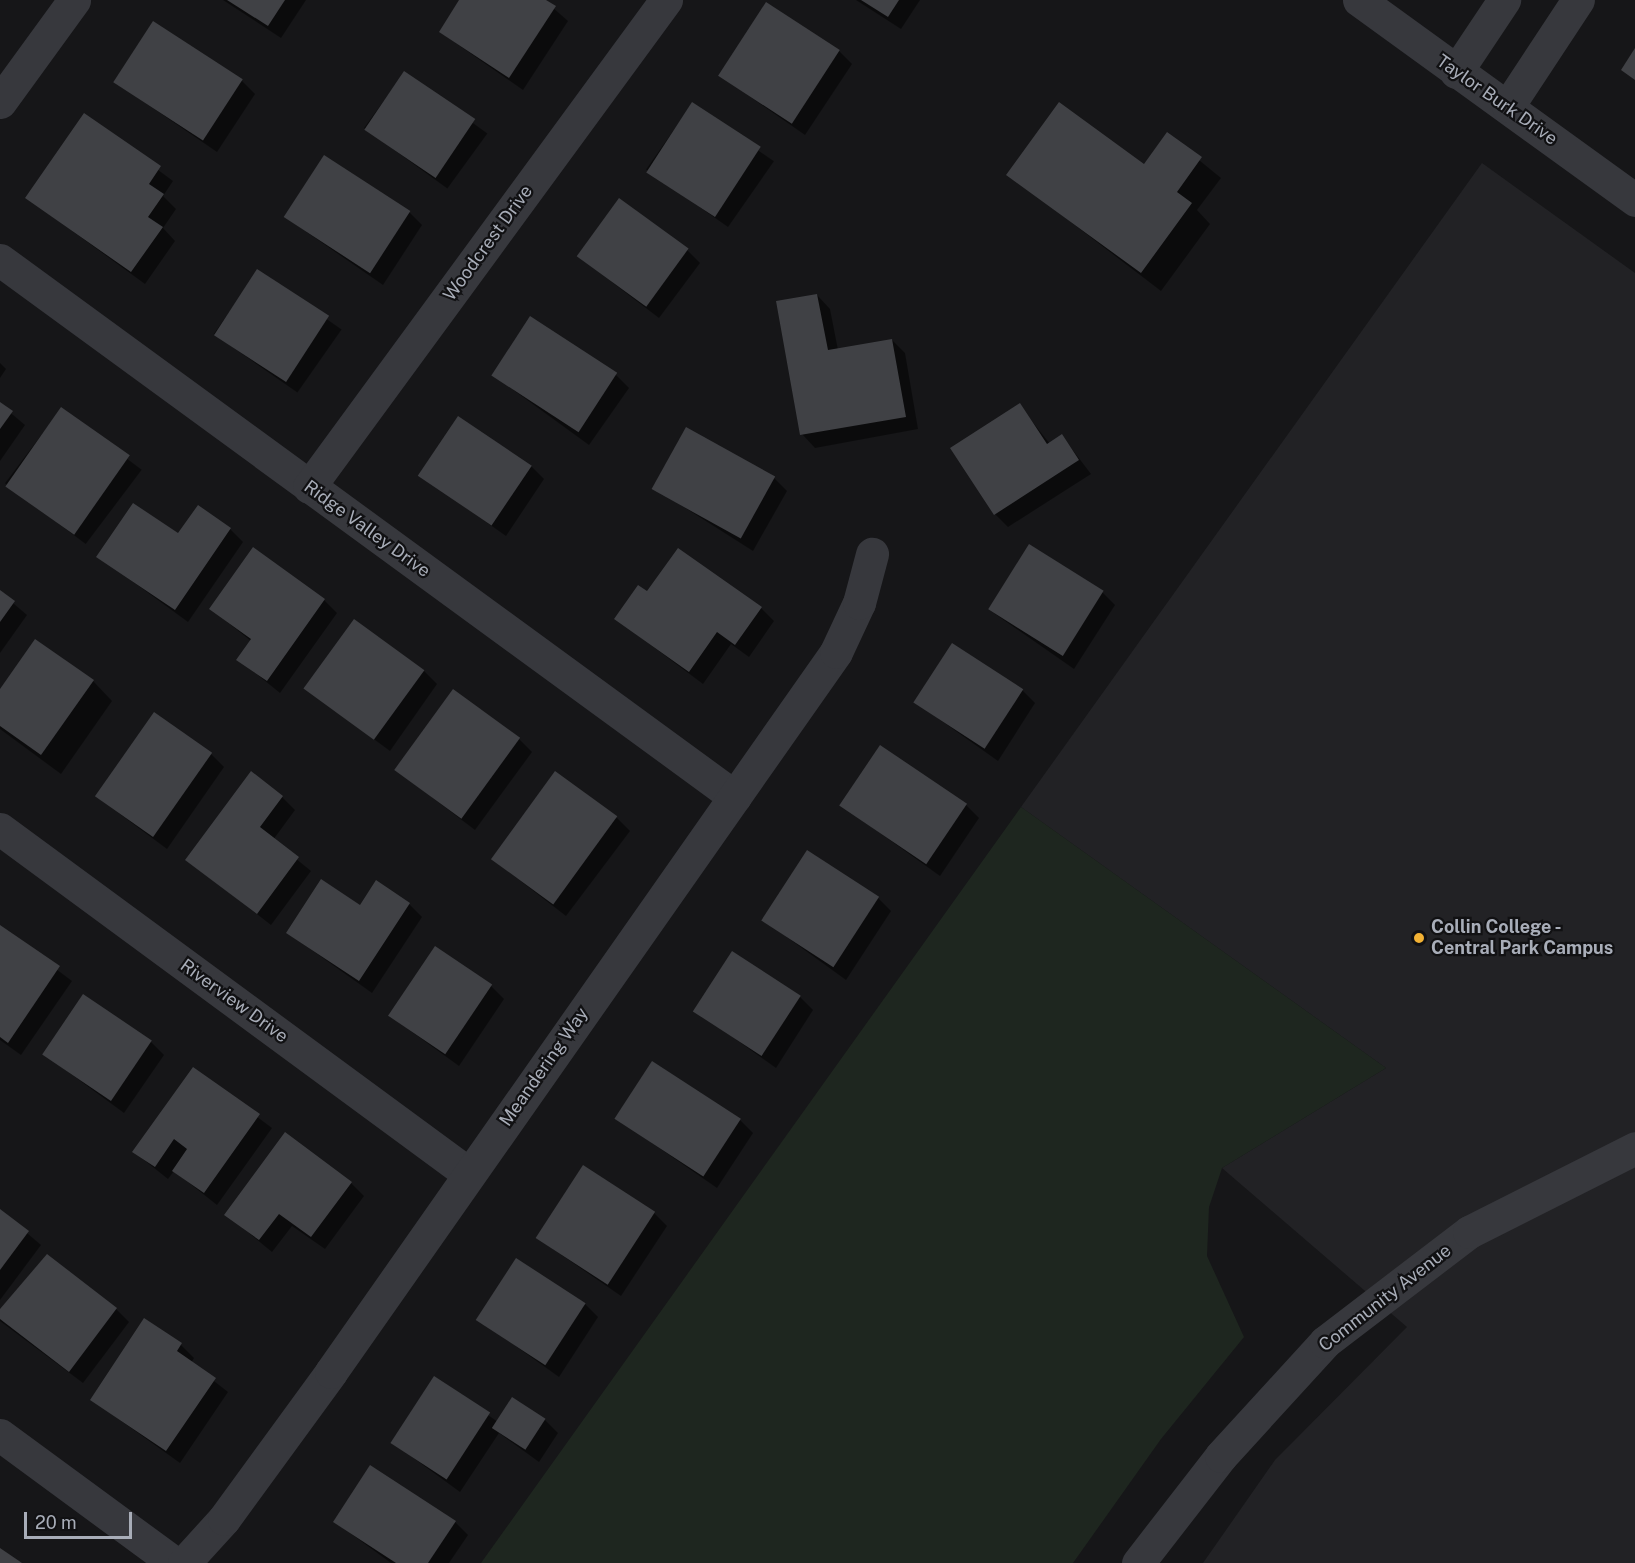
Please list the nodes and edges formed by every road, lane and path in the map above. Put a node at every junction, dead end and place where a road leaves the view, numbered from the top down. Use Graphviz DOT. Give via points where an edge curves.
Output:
graph roads {
  1 [pos="74,0"];
  2 [pos="666,0"];
  3 [pos="1359,0"];
  4 [pos="1504,0"];
  5 [pos="1578,0"];
  6 [pos="1456,72"];
  7 [pos="0,102"];
  8 [pos="1508,106"];
  9 [pos="1635,200"];
  10 [pos="0,260"];
  11 [pos="309,487"];
  12 [pos="872,554"];
  13 [pos="735,797"];
  14 [pos="0,829"];
  15 [pos="1635,1148"];
  16 [pos="469,1174"];
  17 [pos="0,1436"];
  18 [pos="174,1563"];
  19 [pos="184,1563"];
  20 [pos="1138,1563"];
  1 -- 7 [label="street"];
  2 -- 11 [label="street, Woodcrest Drive"];
  3 -- 6 [label="street, Taylor Burk Drive"];
  4 -- 6 [label="street"];
  5 -- 8 [label="street"];
  6 -- 8 [label="street, Taylor Burk Drive"];
  8 -- 9 [label="street, Taylor Burk Drive"];
  10 -- 11 [label="street, Ridge Valley Drive"];
  11 -- 13 [label="street, Ridge Valley Drive"];
  12 -- 13 [label="street, Meandering Way" via="859,603 836,652"];
  13 -- 16 [label="street, Meandering Way"];
  14 -- 16 [label="street, Riverview Drive"];
  15 -- 20 [label="street, Community Avenue" via="1469,1232 1325,1342 1221,1456"];
  16 -- 19 [label="street, Meandering Way" via="249,1487"];
  17 -- 18 [label="street"];
}
